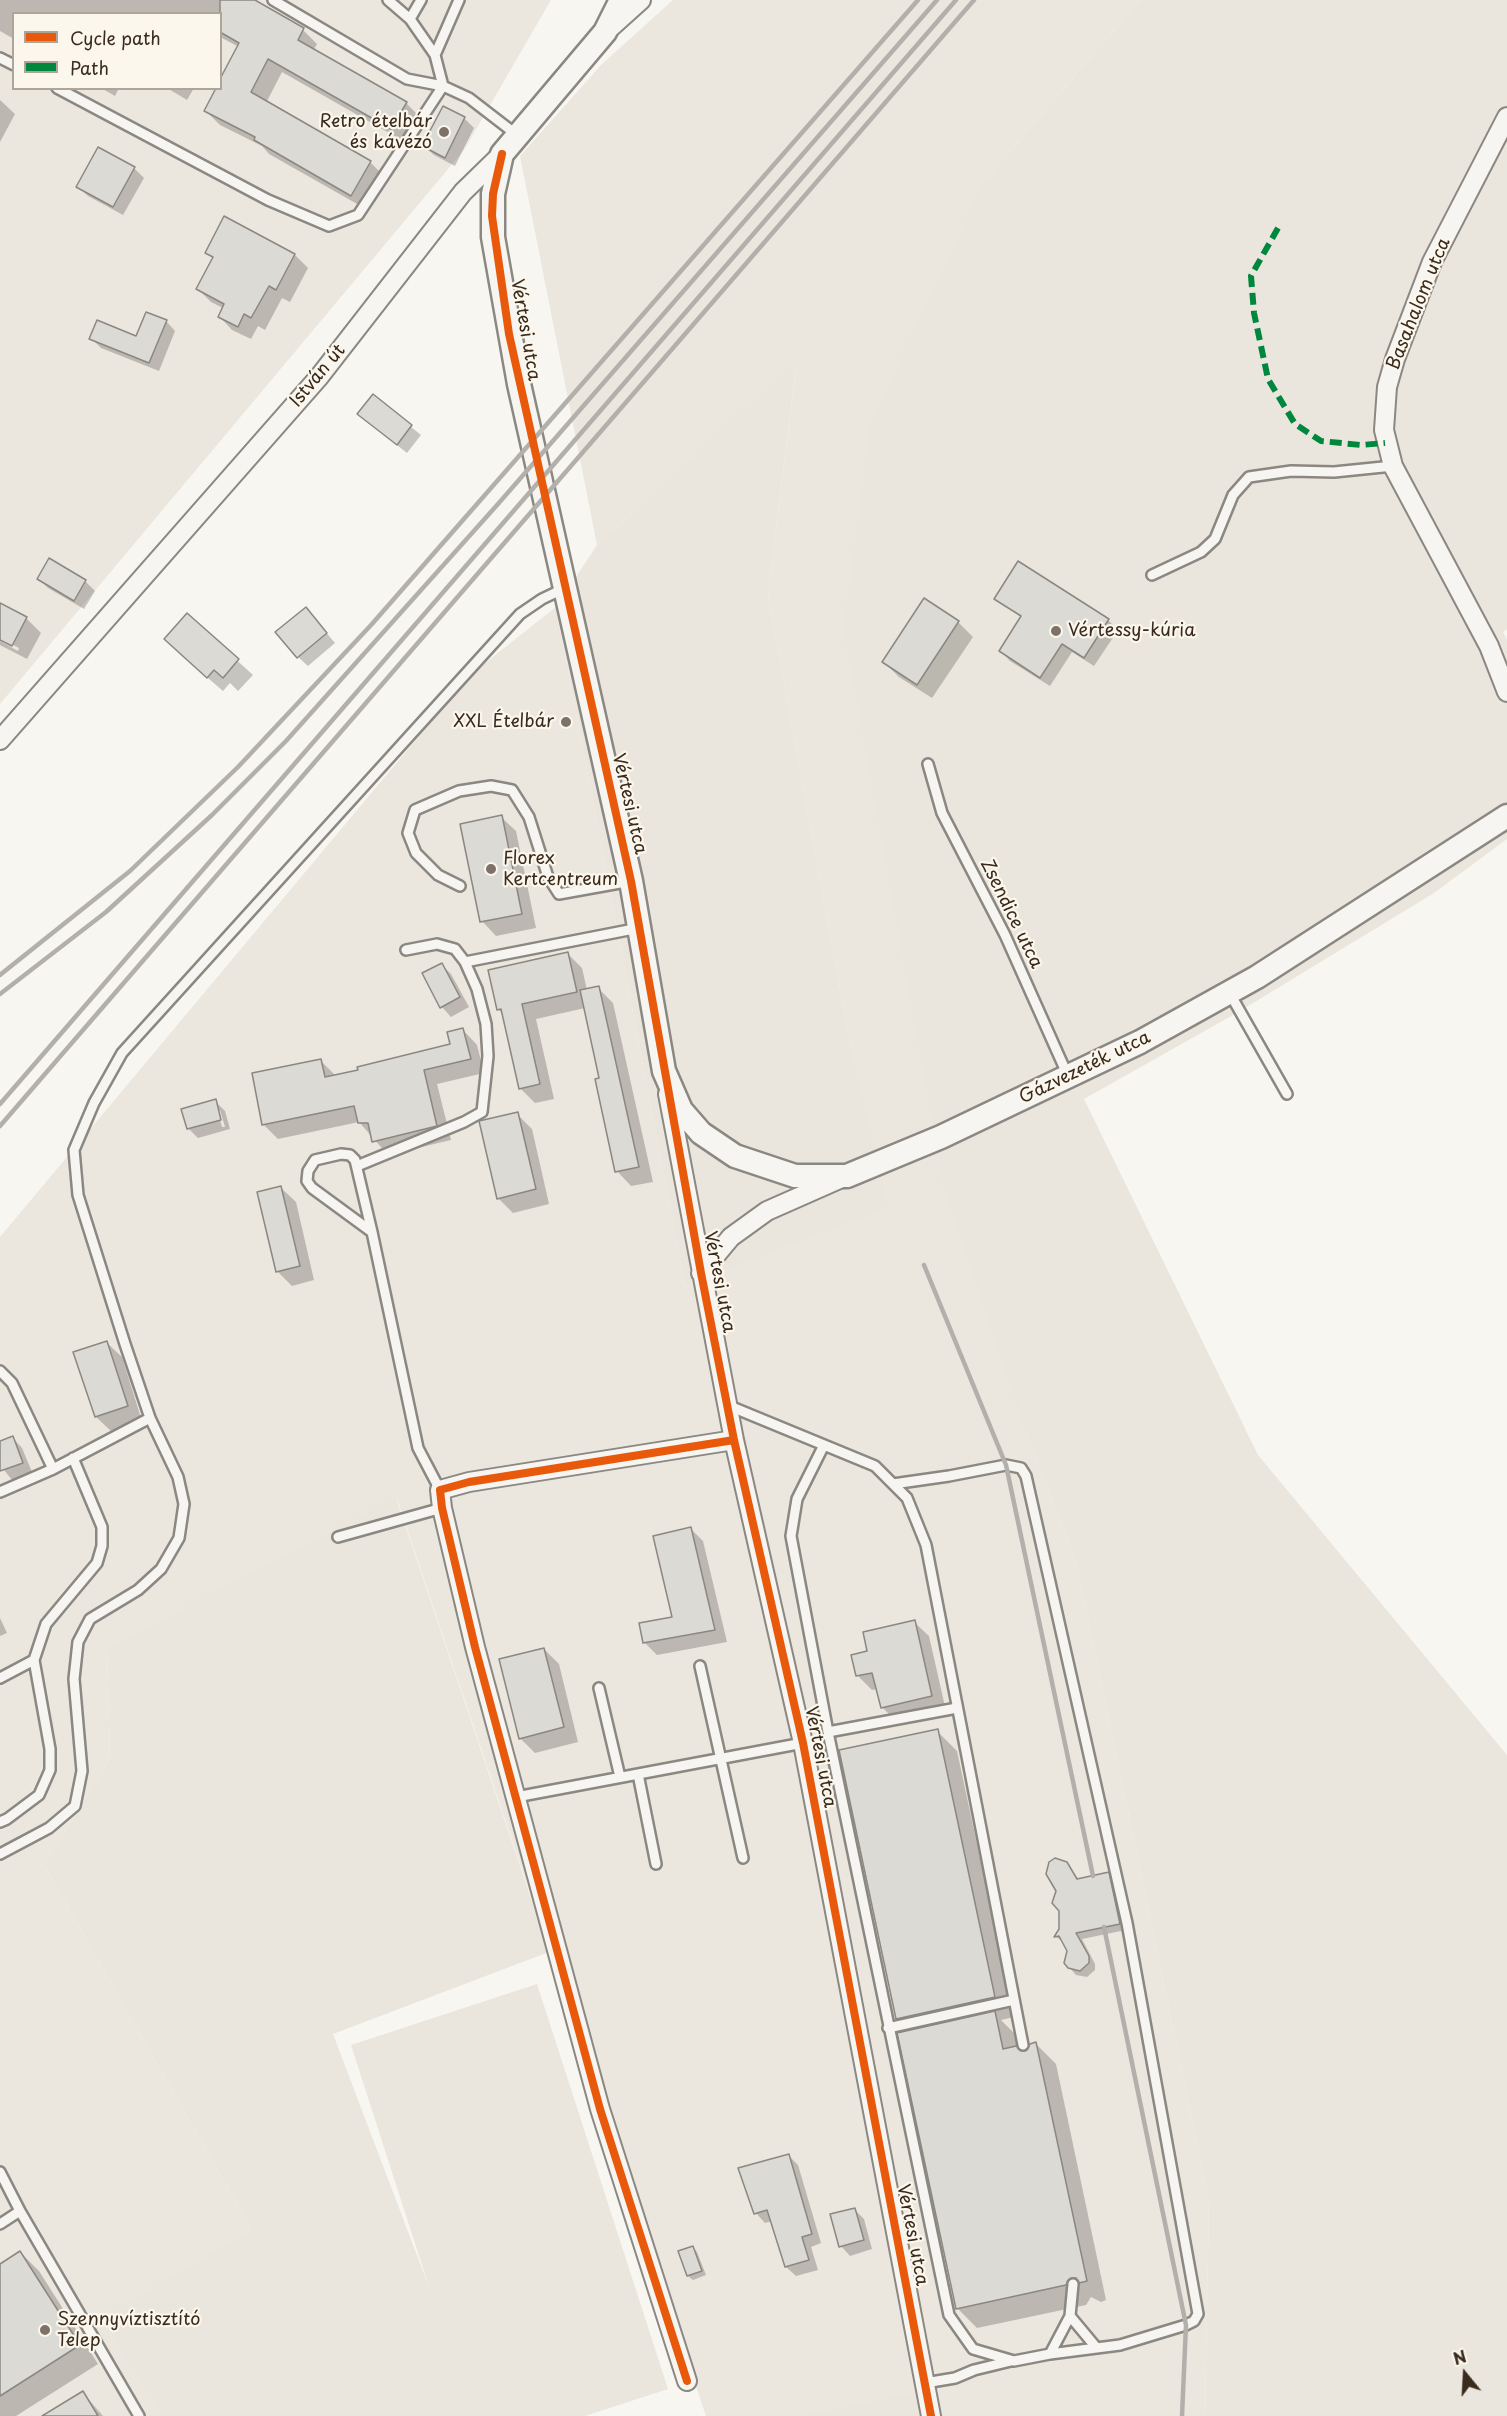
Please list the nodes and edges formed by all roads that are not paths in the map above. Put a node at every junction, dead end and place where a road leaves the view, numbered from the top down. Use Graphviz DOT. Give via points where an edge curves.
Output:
graph roads {
  1 [pos="273,0"];
  2 [pos="388,0"];
  3 [pos="421,0"];
  4 [pos="459,0"];
  5 [pos="621,0"];
  6 [pos="641,0"];
  7 [pos="410,19"];
  8 [pos="605,32"];
  9 [pos="435,56"];
  10 [pos="443,86"];
  11 [pos="61,90"];
  12 [pos="1507,117"];
  13 [pos="518,135"];
  14 [pos="502,154"];
  15 [pos="1393,466"];
  16 [pos="1152,575"];
  17 [pos="565,588"];
  18 [pos="1507,692"];
  19 [pos="0,740"];
  20 [pos="927,764"];
  21 [pos="1507,816"];
  22 [pos="631,881"];
  23 [pos="460,886"];
  24 [pos="639,928"];
  25 [pos="406,951"];
  26 [pos="465,962"];
  27 [pos="1229,992"];
  28 [pos="664,1071"];
  29 [pos="1068,1076"];
  30 [pos="1287,1094"];
  31 [pos="357,1166"];
  32 [pos="847,1176"];
  33 [pos="372,1232"];
  34 [pos="702,1274"];
  35 [pos="0,1371"];
  36 [pos="728,1405"];
  37 [pos="150,1418"];
  38 [pos="734,1440"];
  39 [pos="824,1445"];
  40 [pos="73,1458"];
  41 [pos="52,1469"];
  42 [pos="893,1484"];
  43 [pos="441,1490"];
  44 [pos="0,1492"];
  45 [pos="442,1509"];
  46 [pos="338,1537"];
  47 [pos="34,1660"];
  48 [pos="700,1666"];
  49 [pos="0,1678"];
  50 [pos="599,1688"];
  51 [pos="957,1708"];
  52 [pos="828,1732"];
  53 [pos="803,1743"];
  54 [pos="721,1758"];
  55 [pos="638,1774"];
  56 [pos="620,1777"];
  57 [pos="516,1797"];
  58 [pos="0,1822"];
  59 [pos="0,1854"];
  60 [pos="743,1858"];
  61 [pos="656,1864"];
  62 [pos="1014,2001"];
  63 [pos="888,2028"];
  64 [pos="1023,2045"];
  65 [pos="0,2172"];
  66 [pos="20,2211"];
  67 [pos="0,2224"];
  68 [pos="1073,2284"];
  69 [pos="1070,2316"];
  70 [pos="1095,2346"];
  71 [pos="973,2349"];
  72 [pos="1050,2354"];
  73 [pos="1014,2361"];
  74 [pos="974,2370"];
  75 [pos="687,2381"];
  76 [pos="925,2383"];
  77 [pos="139,2416"];
  78 [pos="931,2416"];
  1 -- 10 [label="lane" via="407,79"];
  2 -- 7 [label="lane"];
  3 -- 7 [label="lane"];
  4 -- 9 [label="lane"];
  5 -- 8 [label="street, István út"];
  6 -- 8 [label="street"];
  7 -- 9 [label="lane"];
  8 -- 13 [label="street, István út"];
  9 -- 10 [label="lane"];
  10 -- 11 [label="lane" via="358,215 329,226 268,200"];
  10 -- 13 [label="lane" via="469,98"];
  12 -- 15 [label="street, Basahalom utca" via="1432,262 1395,359 1387,387 1384,430"];
  13 -- 14 [label="street, István út"];
  14 -- 17 [label="street, Vértesi utca" via="493,194 493,237 519,384"];
  14 -- 19 [label="street, István út" via="463,192 319,377"];
  15 -- 16 [label="lane" via="1249,477 1233,495 1215,539 1201,552"];
  15 -- 18 [label="street, Basahalom utca" via="1489,646"];
  17 -- 22 [label="street, Vértesi utca"];
  17 -- 37 [label="lane" via="520,614 122,1053 94,1103 75,1150 78,1195"];
  20 -- 29 [label="lane, Zsendice utca" via="942,813 1005,935"];
  21 -- 27 [label="street, Gázvezeték utca"];
  22 -- 23 [label="lane" via="559,894 548,877 529,817 512,790 491,786 459,791 415,810 408,833 416,854 438,875"];
  22 -- 24 [label="street, Vértesi utca"];
  24 -- 26 [label="lane"];
  24 -- 28 [label="street, Vértesi utca"];
  25 -- 26 [label="lane" via="437,944 455,949"];
  26 -- 31 [label="lane" via="486,1024 488,1056 482,1112"];
  27 -- 29 [label="street, Gázvezeték utca" via="1140,1042"];
  27 -- 30 [label="lane"];
  28 -- 32 [label="street, Gázvezeték utca" via="681,1110 701,1133 735,1156 795,1176"];
  28 -- 34 [label="street, Vértesi utca"];
  29 -- 32 [label="street, Gázvezeték utca" via="941,1137"];
  31 -- 33 [label="lane"];
  31 -- 33 [label="lane" via="350,1155 327,1156 315,1160 307,1181"];
  32 -- 34 [label="street, Vértesi utca" via="767,1211 730,1237"];
  33 -- 43 [label="lane" via="417,1448"];
  34 -- 36 [label="street, Vértesi utca"];
  35 -- 41 [label="lane" via="12,1383"];
  36 -- 38 [label="street, Vértesi utca"];
  36 -- 39 [label="lane"];
  37 -- 40 [label="lane"];
  37 -- 59 [label="lane" via="178,1477 184,1504 179,1538 161,1569 138,1590 90,1619 78,1642 74,1679 82,1771 75,1806 49,1828"];
  38 -- 43 [label="street" via="469,1482"];
  38 -- 53 [label="street, Vértesi utca"];
  39 -- 42 [label="lane" via="875,1466"];
  39 -- 52 [label="lane" via="797,1499 791,1536"];
  40 -- 41 [label="lane"];
  40 -- 47 [label="lane" via="102,1527 102,1546 98,1563 46,1624"];
  41 -- 44 [label="lane"];
  42 -- 51 [label="lane" via="907,1498 926,1545"];
  42 -- 70 [label="lane" via="1006,1465 1021,1468 1028,1487 1127,1923 1198,2314 1186,2325 1120,2345"];
  43 -- 45 [label="street"];
  45 -- 46 [label="lane"];
  45 -- 57 [label="street"];
  47 -- 49 [label="lane"];
  47 -- 58 [label="lane" via="50,1749 50,1770 39,1795"];
  48 -- 54 [label="lane"];
  50 -- 56 [label="lane"];
  51 -- 52 [label="lane"];
  51 -- 62 [label="lane"];
  52 -- 63 [label="lane"];
  53 -- 54 [label="lane"];
  53 -- 76 [label="street, Vértesi utca"];
  54 -- 55 [label="lane"];
  54 -- 60 [label="lane"];
  55 -- 56 [label="lane"];
  55 -- 61 [label="lane"];
  56 -- 57 [label="lane"];
  57 -- 75 [label="street" via="600,2109"];
  62 -- 63 [label="lane"];
  62 -- 64 [label="lane"];
  63 -- 71 [label="lane" via="949,2315"];
  65 -- 66 [label="lane"];
  66 -- 67 [label="lane"];
  66 -- 77 [label="lane"];
  68 -- 69 [label="lane"];
  69 -- 70 [label="lane"];
  69 -- 72 [label="lane"];
  70 -- 72 [label="lane"];
  71 -- 73 [label="lane"];
  71 -- 74 [label="lane"];
  72 -- 73 [label="lane"];
  73 -- 74 [label="lane"];
  74 -- 76 [label="lane"];
  76 -- 78 [label="street, Vértesi utca"];
}
